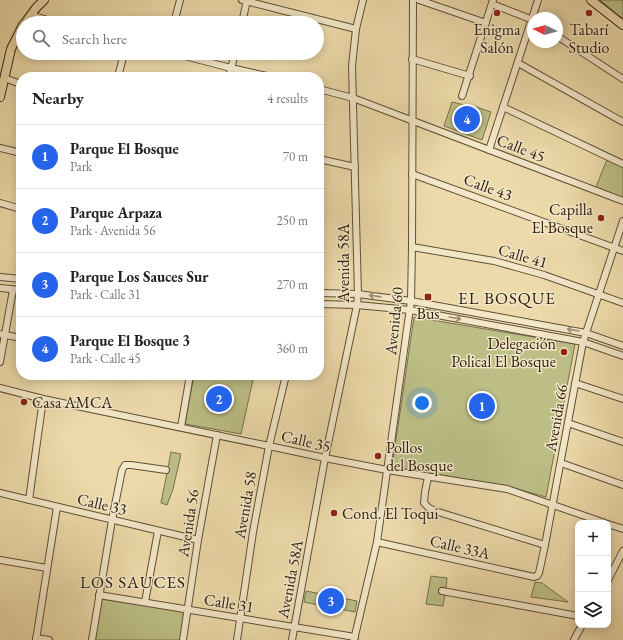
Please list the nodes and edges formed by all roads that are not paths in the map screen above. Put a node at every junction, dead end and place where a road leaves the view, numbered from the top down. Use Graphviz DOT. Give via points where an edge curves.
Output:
graph roads {
  1 [pos="44,0"];
  2 [pos="180,0"];
  3 [pos="245,0"];
  4 [pos="363,0"];
  5 [pos="413,0"];
  6 [pos="419,0"];
  7 [pos="538,0"];
  8 [pos="591,0"];
  9 [pos="492,2"];
  10 [pos="37,4"];
  11 [pos="534,12"];
  12 [pos="30,16"];
  13 [pos="176,16"];
  14 [pos="243,16"];
  15 [pos="306,16"];
  16 [pos="527,18"];
  17 [pos="324,21"];
  18 [pos="486,22"];
  19 [pos="623,24"];
  20 [pos="356,29"];
  21 [pos="527,35"];
  22 [pos="16,38"];
  23 [pos="563,40"];
  24 [pos="412,59"];
  25 [pos="122,60"];
  26 [pos="200,60"];
  27 [pos="233,60"];
  28 [pos="518,63"];
  29 [pos="231,68"];
  30 [pos="119,72"];
  31 [pos="230,72"];
  32 [pos="249,72"];
  33 [pos="470,76"];
  34 [pos="623,79"];
  35 [pos="2,82"];
  36 [pos="16,83"];
  37 [pos="324,90"];
  38 [pos="462,96"];
  39 [pos="0,97"];
  40 [pos="353,98"];
  41 [pos="503,107"];
  42 [pos="412,121"];
  43 [pos="623,122"];
  44 [pos="0,148"];
  45 [pos="489,150"];
  46 [pos="16,152"];
  47 [pos="324,160"];
  48 [pos="623,164"];
  49 [pos="355,167"];
  50 [pos="412,174"];
  51 [pos="623,201"];
  52 [pos="0,203"];
  53 [pos="16,208"];
  54 [pos="623,221"];
  55 [pos="412,247"];
  56 [pos="614,247"];
  57 [pos="623,250"];
  58 [pos="0,277"];
  59 [pos="16,279"];
  60 [pos="0,288"];
  61 [pos="13,290"];
  62 [pos="324,293"];
  63 [pos="358,294"];
  64 [pos="598,294"];
  65 [pos="411,301"];
  66 [pos="623,303"];
  67 [pos="324,304"];
  68 [pos="357,305"];
  69 [pos="410,310"];
  70 [pos="586,333"];
  71 [pos="3,335"];
  72 [pos="16,337"];
  73 [pos="584,342"];
  74 [pos="623,346"];
  75 [pos="623,356"];
  76 [pos="0,362"];
  77 [pos="189,380"];
  78 [pos="285,380"];
  79 [pos="575,383"];
  80 [pos="0,388"];
  81 [pos="43,399"];
  82 [pos="623,399"];
  83 [pos="568,423"];
  84 [pos="181,427"];
  85 [pos="217,435"];
  86 [pos="623,442"];
  87 [pos="270,446"];
  88 [pos="325,458"];
  89 [pos="561,463"];
  90 [pos="166,470"];
  91 [pos="387,470"];
  92 [pos="428,477"];
  93 [pos="623,485"];
  94 [pos="0,493"];
  95 [pos="29,500"];
  96 [pos="552,504"];
  97 [pos="57,507"];
  98 [pos="112,520"];
  99 [pos="597,520"];
  100 [pos="611,525"];
  101 [pos="623,529"];
  102 [pos="158,531"];
  103 [pos="198,540"];
  104 [pos="377,542"];
  105 [pos="545,545"];
  106 [pos="623,551"];
  107 [pos="0,560"];
  108 [pos="47,568"];
  109 [pos="611,574"];
  110 [pos="537,576"];
  111 [pos="442,591"];
  112 [pos="99,595"];
  113 [pos="145,602"];
  114 [pos="189,609"];
  115 [pos="575,615"];
  116 [pos="240,617"];
  117 [pos="294,626"];
  118 [pos="580,628"];
  119 [pos="354,638"];
  120 [pos="36,639"];
  121 [pos="49,640"];
  122 [pos="92,640"];
  123 [pos="183,640"];
  124 [pos="237,640"];
  125 [pos="292,640"];
  126 [pos="574,640"];
  1 -- 10 [label="main road"];
  2 -- 13 [label="street"];
  3 -- 14 [label="street"];
  3 -- 15 [label="street"];
  4 -- 20 [label="street, Avenida 58A"];
  5 -- 24 [label="street, Avenida 60"];
  6 -- 18 [label="street"];
  7 -- 11 [label="street"];
  8 -- 19 [label="main road"];
  9 -- 16 [label="street"];
  9 -- 18 [label="street"];
  10 -- 12 [label="main road"];
  17 -- 20 [label="street"];
  18 -- 33 [label="street"];
  20 -- 40 [label="street, Avenida 58A" via="352,66"];
  21 -- 28 [label="street"];
  22 -- 35 [label="main road" via="10,49"];
  23 -- 34 [label="street"];
  24 -- 33 [label="street"];
  24 -- 42 [label="street, Avenida 60"];
  25 -- 30 [label="street"];
  26 -- 29 [label="street"];
  27 -- 29 [label="street"];
  28 -- 41 [label="street"];
  28 -- 43 [label="street"];
  29 -- 31 [label="street"];
  29 -- 32 [label="street"];
  33 -- 38 [label="street"];
  35 -- 36 [label="street"];
  35 -- 39 [label="main road"];
  37 -- 40 [label="street, Calle 45"];
  40 -- 42 [label="street, Calle 45"];
  40 -- 49 [label="street, Avenida 58A"];
  41 -- 45 [label="street"];
  41 -- 48 [label="street"];
  42 -- 45 [label="street, Calle 45"];
  42 -- 50 [label="street, Avenida 60"];
  44 -- 46 [label="street"];
  45 -- 51 [label="street, Calle 45"];
  47 -- 49 [label="street"];
  49 -- 63 [label="street, Avenida 58A"];
  50 -- 55 [label="street, Avenida 60"];
  50 -- 56 [label="street, Calle 43"];
  52 -- 53 [label="street"];
  54 -- 56 [label="street, Avenida 66"];
  55 -- 64 [label="street, Calle 41" via="494,260"];
  55 -- 65 [label="street, Avenida 60"];
  56 -- 57 [label="street, Calle 43"];
  56 -- 64 [label="street, Avenida 66"];
  58 -- 59 [label="street"];
  60 -- 61 [label="street"];
  61 -- 71 [label="street"];
  62 -- 63 [label="street"];
  65 -- 63 [label="street, one-way"];
  63 -- 68 [label="street, Avenida 58A"];
  64 -- 66 [label="street, Calle 41"];
  64 -- 70 [label="street, Avenida 66"];
  65 -- 69 [label="street, Avenida 60"];
  70 -- 65 [label="street, one-way"];
  67 -- 68 [label="street"];
  68 -- 69 [label="street"];
  68 -- 88 [label="street, Avenida 58A"];
  69 -- 73 [label="street, one-way"];
  69 -- 91 [label="street, Avenida 60"];
  70 -- 73 [label="street, Avenida 66"];
  70 -- 74 [label="street"];
  71 -- 72 [label="street"];
  71 -- 76 [label="street"];
  73 -- 75 [label="street"];
  73 -- 79 [label="street, Avenida 66"];
  77 -- 84 [label="street"];
  78 -- 87 [label="street, Avenida 58"];
  79 -- 82 [label="street"];
  79 -- 83 [label="street, Avenida 66"];
  80 -- 81 [label="street, Calle 35"];
  81 -- 84 [label="street, Calle 35"];
  81 -- 95 [label="street"];
  83 -- 86 [label="street"];
  83 -- 89 [label="street, Avenida 66"];
  84 -- 85 [label="street, Calle 35"];
  85 -- 87 [label="street, Calle 35"];
  85 -- 103 [label="street, Avenida 56"];
  87 -- 88 [label="street, Calle 35"];
  87 -- 116 [label="street, Avenida 58"];
  88 -- 91 [label="street, Calle 35"];
  88 -- 117 [label="street, Avenida 58A"];
  89 -- 93 [label="street"];
  89 -- 96 [label="street, Avenida 66"];
  90 -- 98 [label="street" via="125,465"];
  91 -- 92 [label="street, Calle 35"];
  91 -- 104 [label="street, Avenida 60"];
  92 -- 96 [label="street, Calle 35" via="507,490"];
  92 -- 105 [label="street, Calle 33A" via="424,502 429,508"];
  94 -- 95 [label="street, Calle 33"];
  95 -- 97 [label="street, Calle 33"];
  96 -- 99 [label="street, Calle 35"];
  96 -- 105 [label="street, Avenida 66"];
  97 -- 98 [label="street, Calle 33"];
  97 -- 108 [label="street"];
  98 -- 102 [label="street, Calle 33"];
  98 -- 112 [label="street"];
  100 -- 101 [label="street"];
  102 -- 103 [label="street, Calle 33"];
  102 -- 113 [label="street"];
  103 -- 114 [label="street, Avenida 56"];
  104 -- 110 [label="street, Calle 33A"];
  104 -- 119 [label="street, Avenida 60"];
  105 -- 110 [label="street, Avenida 66"];
  106 -- 109 [label="street"];
  107 -- 108 [label="street"];
  108 -- 120 [label="street"];
  111 -- 115 [label="street"];
  112 -- 113 [label="street, Calle 31"];
  112 -- 122 [label="street"];
  113 -- 114 [label="street, Calle 31"];
  114 -- 116 [label="street, Calle 31"];
  114 -- 123 [label="street, Avenida 56"];
  116 -- 117 [label="street, Calle 31"];
  116 -- 124 [label="street, Avenida 58"];
  117 -- 119 [label="street, Calle 31"];
  117 -- 125 [label="street, Avenida 58A"];
  118 -- 126 [label="street"];
  120 -- 121 [label="street"];
}
